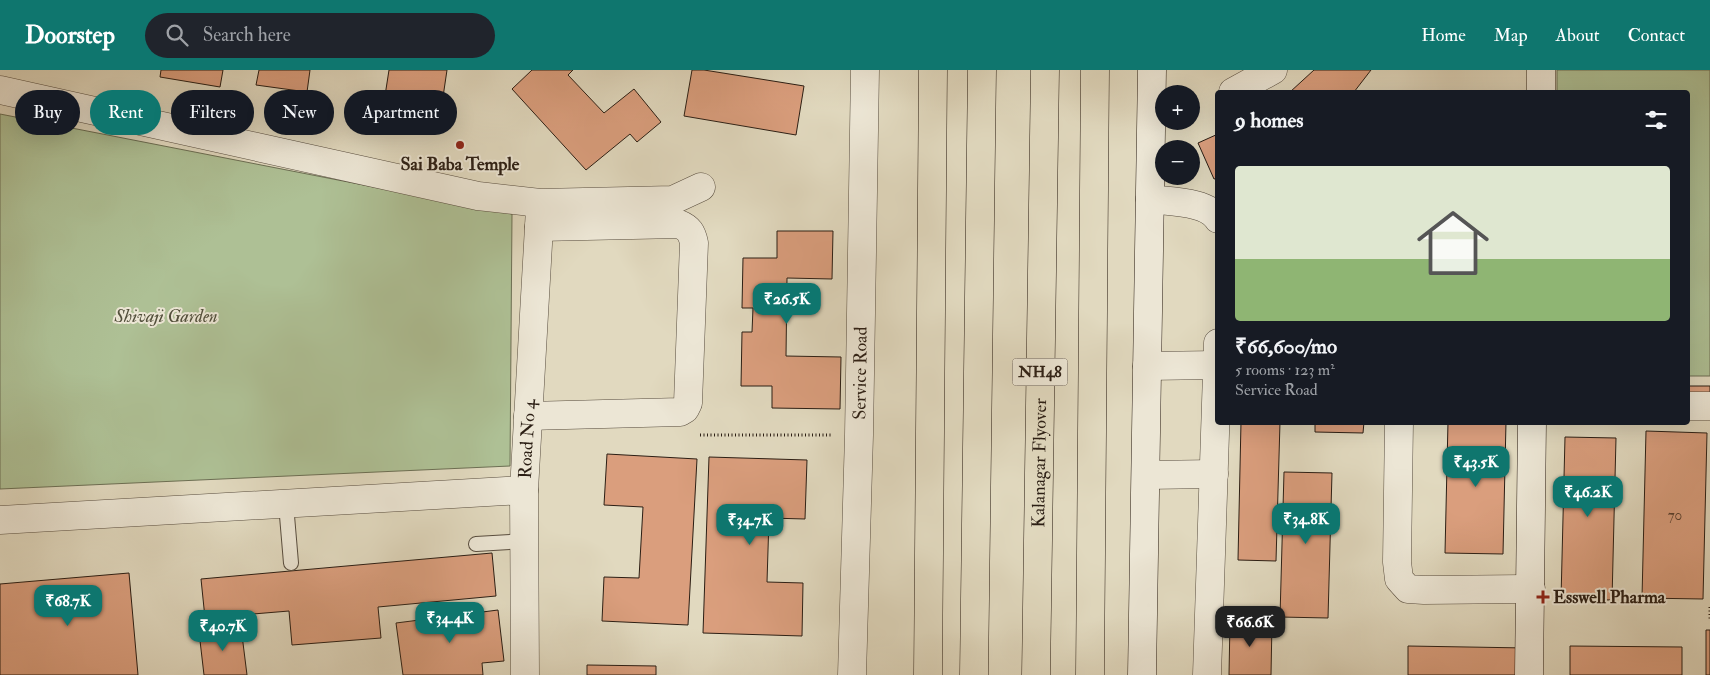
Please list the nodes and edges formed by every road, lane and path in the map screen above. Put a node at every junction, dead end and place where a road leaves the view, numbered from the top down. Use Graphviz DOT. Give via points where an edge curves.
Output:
graph roads {
  1 [pos="865,70"];
  2 [pos="933,70"];
  3 [pos="982,70"];
  4 [pos="1044,70"];
  5 [pos="1095,70"];
  6 [pos="1152,70"];
  7 [pos="1273,70"];
  8 [pos="1541,70"];
  9 [pos="0,90"];
  10 [pos="1237,90"];
  11 [pos="1541,90"];
  12 [pos="701,187"];
  13 [pos="1150,199"];
  14 [pos="540,215"];
  15 [pos="1215,215"];
  16 [pos="1215,354"];
  17 [pos="1147,366"];
  18 [pos="1690,406"];
  19 [pos="1710,406"];
  20 [pos="528,416"];
  21 [pos="1215,425"];
  22 [pos="1399,425"];
  23 [pos="1532,425"];
  24 [pos="1214,474"];
  25 [pos="1146,475"];
  26 [pos="524,490"];
  27 [pos="286,504"];
  28 [pos="0,520"];
  29 [pos="525,541"];
  30 [pos="476,544"];
  31 [pos="291,563"];
  32 [pos="1531,589"];
  33 [pos="1710,607"];
  34 [pos="1710,620"];
  35 [pos="525,675"];
  36 [pos="852,675"];
  37 [pos="928,675"];
  38 [pos="974,675"];
  39 [pos="1036,675"];
  40 [pos="1090,675"];
  41 [pos="1142,675"];
  42 [pos="1208,675"];
  43 [pos="1529,675"];
  1 -- 36 [label="street, Service Road"];
  2 -- 37 [label="highway"];
  3 -- 38 [label="highway"];
  4 -- 39 [label="highway, Kalanagar Flyover / NH48"];
  5 -- 40 [label="highway"];
  6 -- 13 [label="street"];
  7 -- 10 [label="street"];
  8 -- 11 [label="street"];
  9 -- 14 [label="street" via="478,196"];
  12 -- 14 [label="street" via="673,200"];
  13 -- 15 [label="street" via="1203,207"];
  13 -- 17 [label="street"];
  14 -- 20 [label="street, Road No 4"];
  14 -- 20 [label="street" via="679,224 692,233 688,403 680,412"];
  16 -- 17 [label="street"];
  17 -- 25 [label="street"];
  18 -- 19 [label="street"];
  20 -- 26 [label="street, Road No 4"];
  21 -- 24 [label="street"];
  22 -- 32 [label="street" via="1399,580 1408,589"];
  23 -- 32 [label="street"];
  24 -- 25 [label="street"];
  24 -- 42 [label="street"];
  25 -- 41 [label="street"];
  26 -- 27 [label="street"];
  26 -- 29 [label="street, Road No 4"];
  27 -- 28 [label="street"];
  27 -- 31 [label="lane"];
  29 -- 30 [label="lane"];
  29 -- 35 [label="street, Road No 4"];
  32 -- 43 [label="street"];
  33 -- 34 [label="path"];
}
